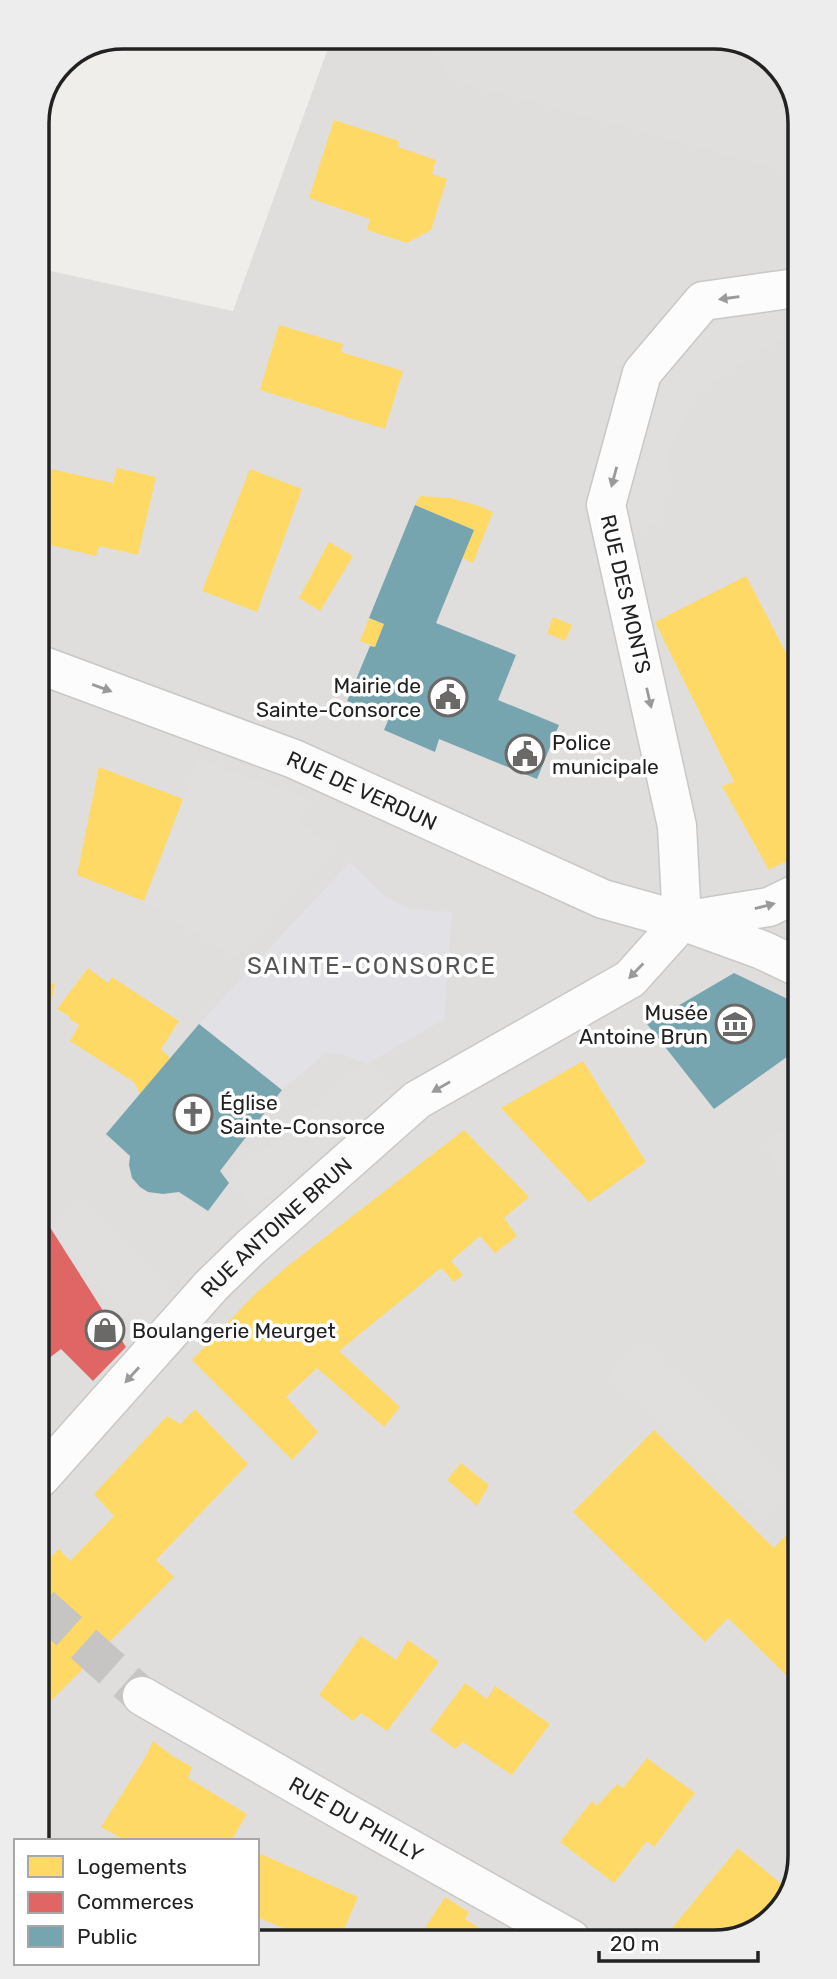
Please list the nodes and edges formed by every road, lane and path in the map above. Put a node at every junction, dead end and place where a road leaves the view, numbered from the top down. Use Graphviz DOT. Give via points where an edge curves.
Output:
graph roads {
  1 [pos="788,289"];
  2 [pos="49,668"];
  3 [pos="788,898"];
  4 [pos="682,921"];
  5 [pos="788,962"];
  6 [pos="49,1468"];
  7 [pos="142,1696"];
  8 [pos="555,1930"];
  1 -- 4 [label="street, RUE DES MONTS, one-way" via="703,301 642,373 606,505 677,826"];
  2 -- 4 [label="street, RUE DE VERDUN, one-way" via="294,759 603,899"];
  4 -- 3 [label="street, one-way" via="769,907"];
  4 -- 5 [label="street, RUE DE VERDUN"];
  4 -- 6 [label="street, RUE ANTOINE BRUN, one-way" via="630,979 417,1100 211,1286"];
  7 -- 8 [label="street, RUE DU PHILLY"];
}
